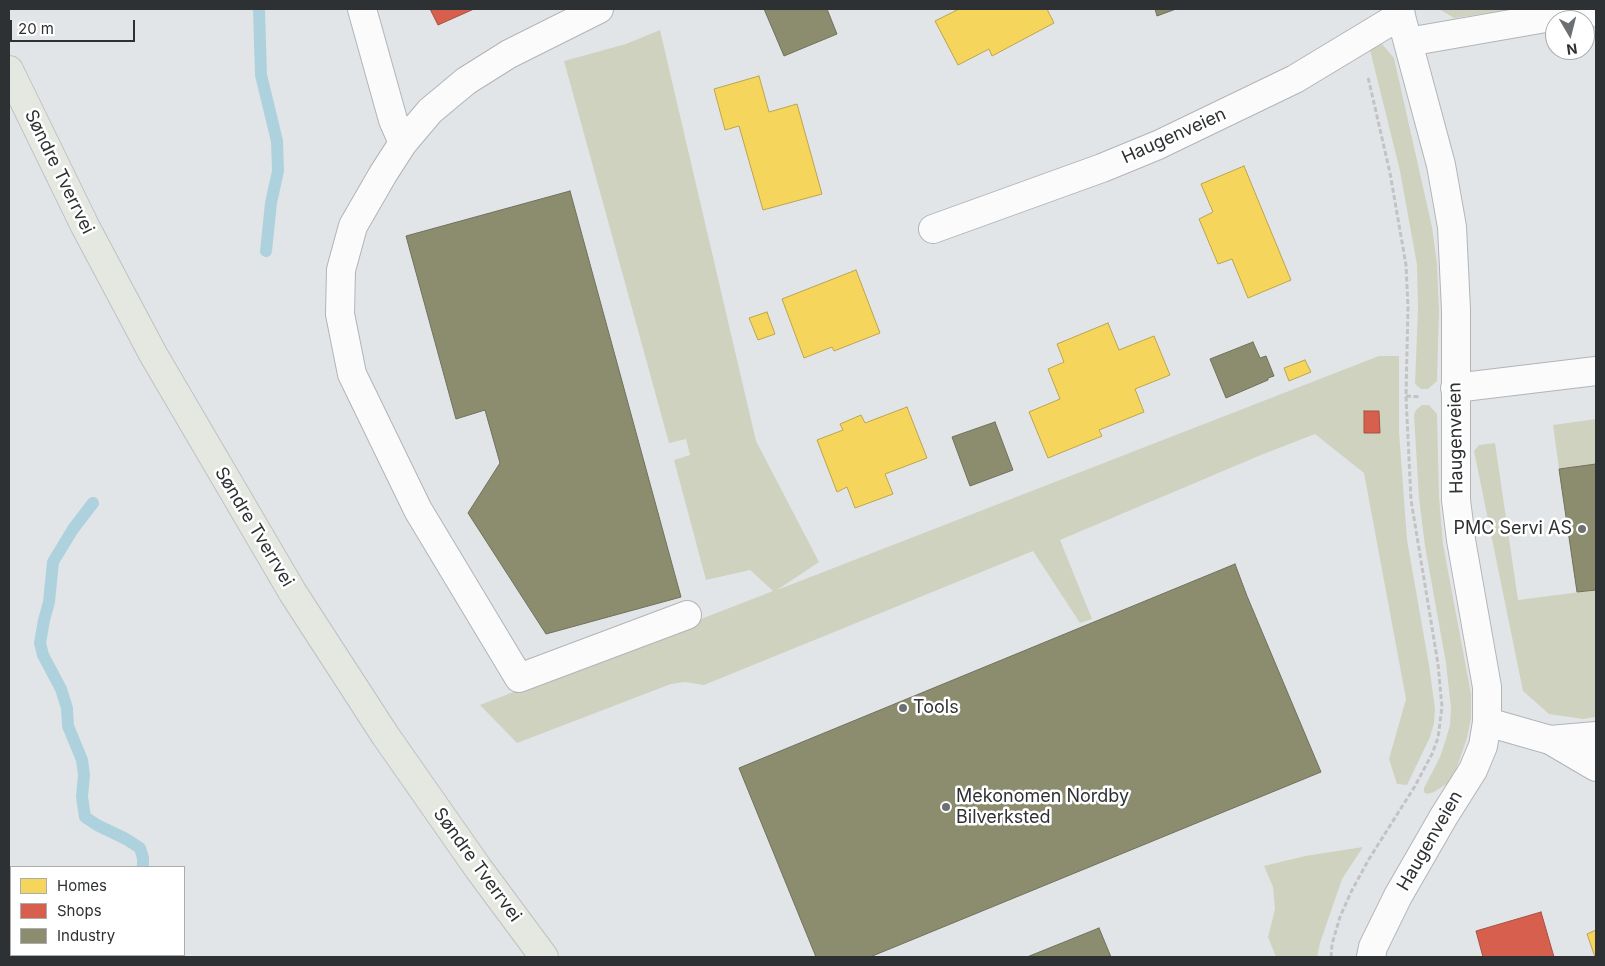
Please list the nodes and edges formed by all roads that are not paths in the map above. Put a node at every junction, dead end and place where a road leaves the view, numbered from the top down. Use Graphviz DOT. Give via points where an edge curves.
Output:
graph roads {
  1 [pos="362,9"];
  2 [pos="599,9"];
  3 [pos="1400,12"];
  4 [pos="1545,16"];
  5 [pos="1408,42"];
  6 [pos="9,70"];
  7 [pos="404,143"];
  8 [pos="933,229"];
  9 [pos="1596,371"];
  10 [pos="1455,388"];
  11 [pos="687,615"];
  12 [pos="1487,722"];
  13 [pos="1596,736"];
  14 [pos="1550,740"];
  15 [pos="1596,767"];
  16 [pos="544,957"];
  17 [pos="1370,957"];
  1 -- 7 [label="street" via="393,120"];
  2 -- 7 [label="street" via="509,54 466,81 430,111"];
  3 -- 5 [label="street, Haugenveien"];
  3 -- 8 [label="street, Haugenveien" via="1295,79 1158,145"];
  4 -- 5 [label="street"];
  5 -- 10 [label="street, Haugenveien" via="1441,165 1452,227"];
  6 -- 16 [label="main road, Søndre Tverrvei" via="148,346 293,593 390,743"];
  7 -- 11 [label="street" via="353,226 341,270 340,314 352,374 418,510 519,678"];
  9 -- 10 [label="street"];
  10 -- 12 [label="street, Haugenveien" via="1456,500 1487,686"];
  12 -- 14 [label="street"];
  12 -- 17 [label="street, Haugenveien" via="1483,746 1473,770 1398,896"];
  13 -- 14 [label="street"];
  14 -- 15 [label="street"];
}
